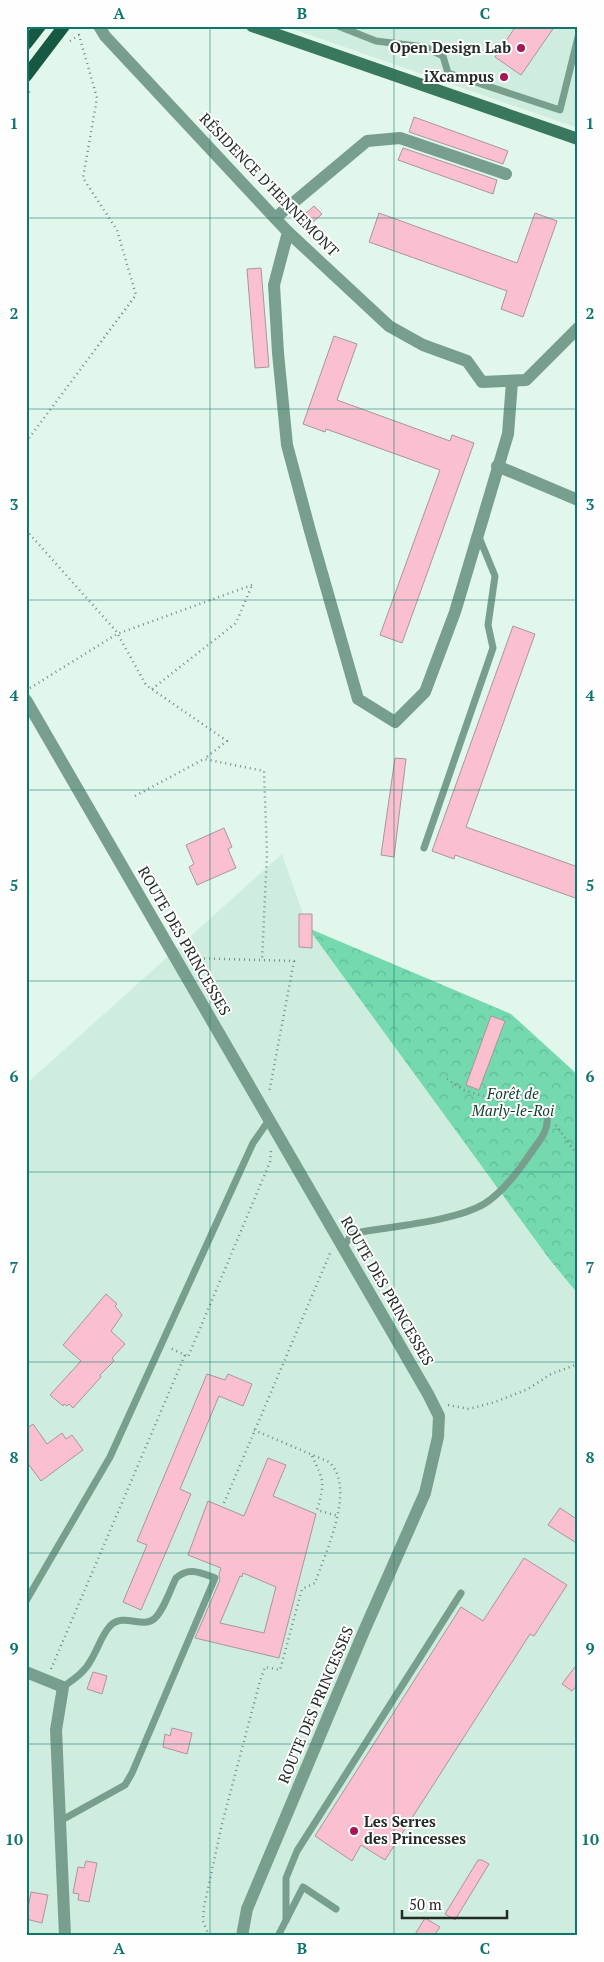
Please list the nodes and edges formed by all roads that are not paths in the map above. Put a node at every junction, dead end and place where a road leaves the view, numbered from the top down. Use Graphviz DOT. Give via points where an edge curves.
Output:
graph roads {
  1 [pos="40,26"];
  2 [pos="64,26"];
  3 [pos="98,26"];
  4 [pos="252,26"];
  5 [pos="338,26"];
  6 [pos="578,37"];
  7 [pos="26,44"];
  8 [pos="26,76"];
  9 [pos="578,139"];
  10 [pos="506,174"];
  11 [pos="275,218"];
  12 [pos="288,232"];
  13 [pos="578,328"];
  14 [pos="512,382"];
  15 [pos="497,466"];
  16 [pos="578,500"];
  17 [pos="478,534"];
  18 [pos="26,700"];
  19 [pos="424,848"];
  20 [pos="547,1117"];
  21 [pos="269,1120"];
  22 [pos="338,1246"];
  23 [pos="461,1593"];
  24 [pos="26,1601"];
  25 [pos="26,1672"];
  26 [pos="64,1687"];
  27 [pos="60,1821"];
  28 [pos="336,1909"];
  29 [pos="286,1920"];
  30 [pos="65,1936"];
  31 [pos="242,1936"];
  32 [pos="278,1936"];
  1 -- 7 [label="main road"];
  2 -- 8 [label="main road"];
  3 -- 11 [label="street, RÉSIDENCE D'HENNEMONT"];
  4 -- 9 [label="street"];
  5 -- 6 [label="lane" via="376,41 425,47 443,56 448,73 560,110"];
  10 -- 11 [label="street" via="400,138 367,141"];
  11 -- 12 [label="street, RÉSIDENCE D'HENNEMONT"];
  12 -- 14 [label="street, RÉSIDENCE D'HENNEMONT" via="389,326 423,345 467,361 482,382"];
  12 -- 17 [label="street" via="274,285 288,445 358,699 395,722 425,692 455,612"];
  13 -- 14 [label="street, RÉSIDENCE D'HENNEMONT" via="526,380"];
  14 -- 15 [label="street" via="508,434"];
  15 -- 16 [label="street"];
  15 -- 17 [label="street"];
  17 -- 19 [label="lane" via="495,576 488,625 493,648"];
  18 -- 21 [label="street, ROUTE DES PRINCESSES"];
  20 -- 22 [label="lane" via="546,1131 526,1160 504,1188 484,1204 466,1212 361,1232 351,1235"];
  21 -- 22 [label="street, ROUTE DES PRINCESSES"];
  21 -- 24 [label="lane" via="253,1143 110,1457"];
  22 -- 31 [label="street, ROUTE DES PRINCESSES" via="432,1402 439,1416 438,1436 425,1493 247,1909"];
  23 -- 29 [label="lane" via="297,1851 286,1878"];
  25 -- 26 [label="street"];
  26 -- 27 [label="street" via="56,1730"];
  26 -- 27 [label="lane" via="91,1662 102,1637 116,1622 124,1619 137,1622 153,1620 181,1573 194,1571 215,1578 125,1786"];
  27 -- 30 [label="street"];
  28 -- 29 [label="lane" via="302,1887"];
  29 -- 32 [label="lane"];
}
